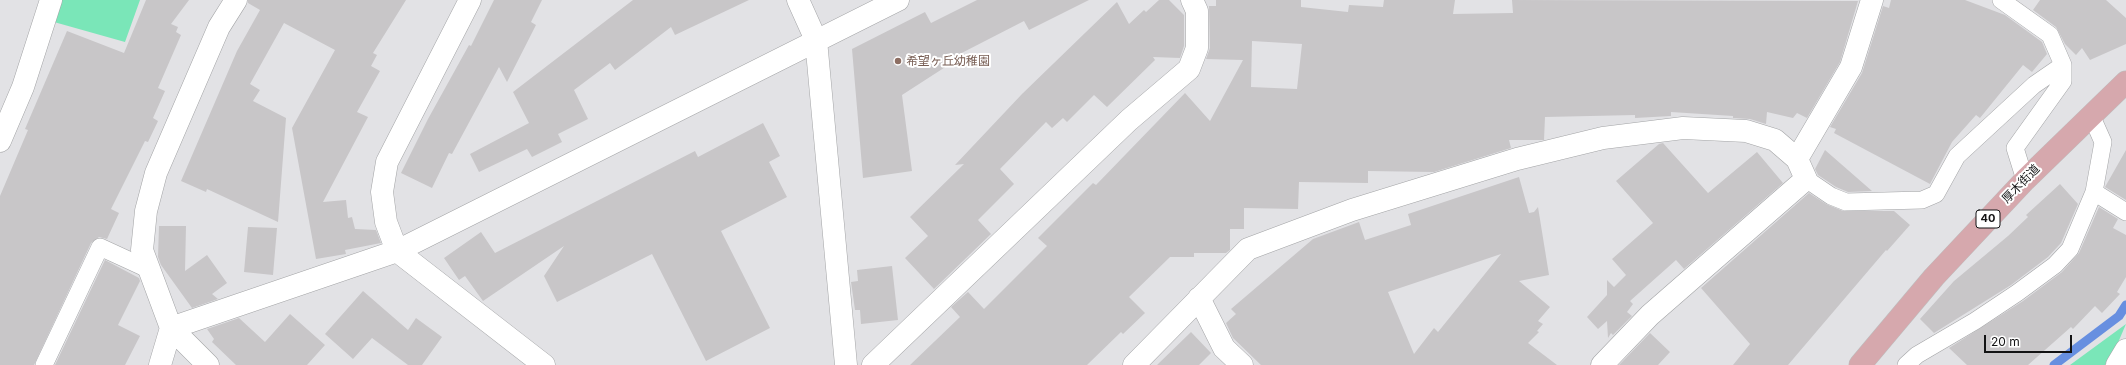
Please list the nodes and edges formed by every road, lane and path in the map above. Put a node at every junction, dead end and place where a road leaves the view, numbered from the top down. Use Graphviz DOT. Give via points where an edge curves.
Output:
graph roads {
  1 [pos="51,0"];
  2 [pos="236,0"];
  3 [pos="470,0"];
  4 [pos="798,0"];
  5 [pos="898,0"];
  6 [pos="1192,0"];
  7 [pos="1872,0"];
  8 [pos="2001,0"];
  9 [pos="816,40"];
  10 [pos="2063,65"];
  11 [pos="2126,82"];
  12 [pos="2091,115"];
  13 [pos="0,141"];
  14 [pos="1796,159"];
  15 [pos="1806,179"];
  16 [pos="2025,180"];
  17 [pos="2094,192"];
  18 [pos="2126,212"];
  19 [pos="397,251"];
  20 [pos="150,270"];
  21 [pos="1199,298"];
  22 [pos="171,328"];
  23 [pos="2126,350"];
  24 [pos="44,365"];
  25 [pos="160,365"];
  26 [pos="208,365"];
  27 [pos="544,365"];
  28 [pos="846,365"];
  29 [pos="873,365"];
  30 [pos="1134,365"];
  31 [pos="1242,365"];
  32 [pos="1602,365"];
  33 [pos="1860,365"];
  34 [pos="1906,365"];
  35 [pos="2117,365"];
  1 -- 13 [label="street" via="24,87"];
  2 -- 20 [label="street" via="219,27 156,173 146,211 142,250"];
  3 -- 19 [label="street" via="387,162 382,192 386,222"];
  4 -- 9 [label="street"];
  5 -- 9 [label="street"];
  6 -- 29 [label="street" via="1197,11 1197,48 1189,69 1129,120"];
  7 -- 14 [label="street" via="1851,67"];
  8 -- 10 [label="lane" via="2050,36"];
  9 -- 19 [label="street"];
  9 -- 28 [label="street"];
  10 -- 15 [label="lane" via="2034,84 1957,156 1936,194 1922,200 1846,202 1831,196"];
  10 -- 16 [label="lane" via="2063,81 2015,148"];
  11 -- 12 [label="main road, 厚木街道 / 40"];
  12 -- 16 [label="main road, 厚木街道 / 40"];
  12 -- 17 [label="lane" via="2103,142"];
  14 -- 15 [label="street"];
  14 -- 21 [label="street" via="1775,140 1746,131 1683,128 1604,138 1517,159 1352,210 1248,249"];
  15 -- 32 [label="street" via="1650,315"];
  16 -- 33 [label="main road, 厚木街道 / 40" via="1934,277"];
  17 -- 18 [label="lane"];
  17 -- 34 [label="lane" via="2070,249 2055,265 1975,321 1917,355"];
  19 -- 22 [label="street"];
  19 -- 27 [label="street"];
  20 -- 22 [label="street"];
  20 -- 24 [label="lane" via="100,247"];
  21 -- 30 [label="street"];
  21 -- 31 [label="street" via="1224,348"];
  22 -- 25 [label="street"];
  22 -- 26 [label="street"];
  23 -- 35 [label="street"];
}
